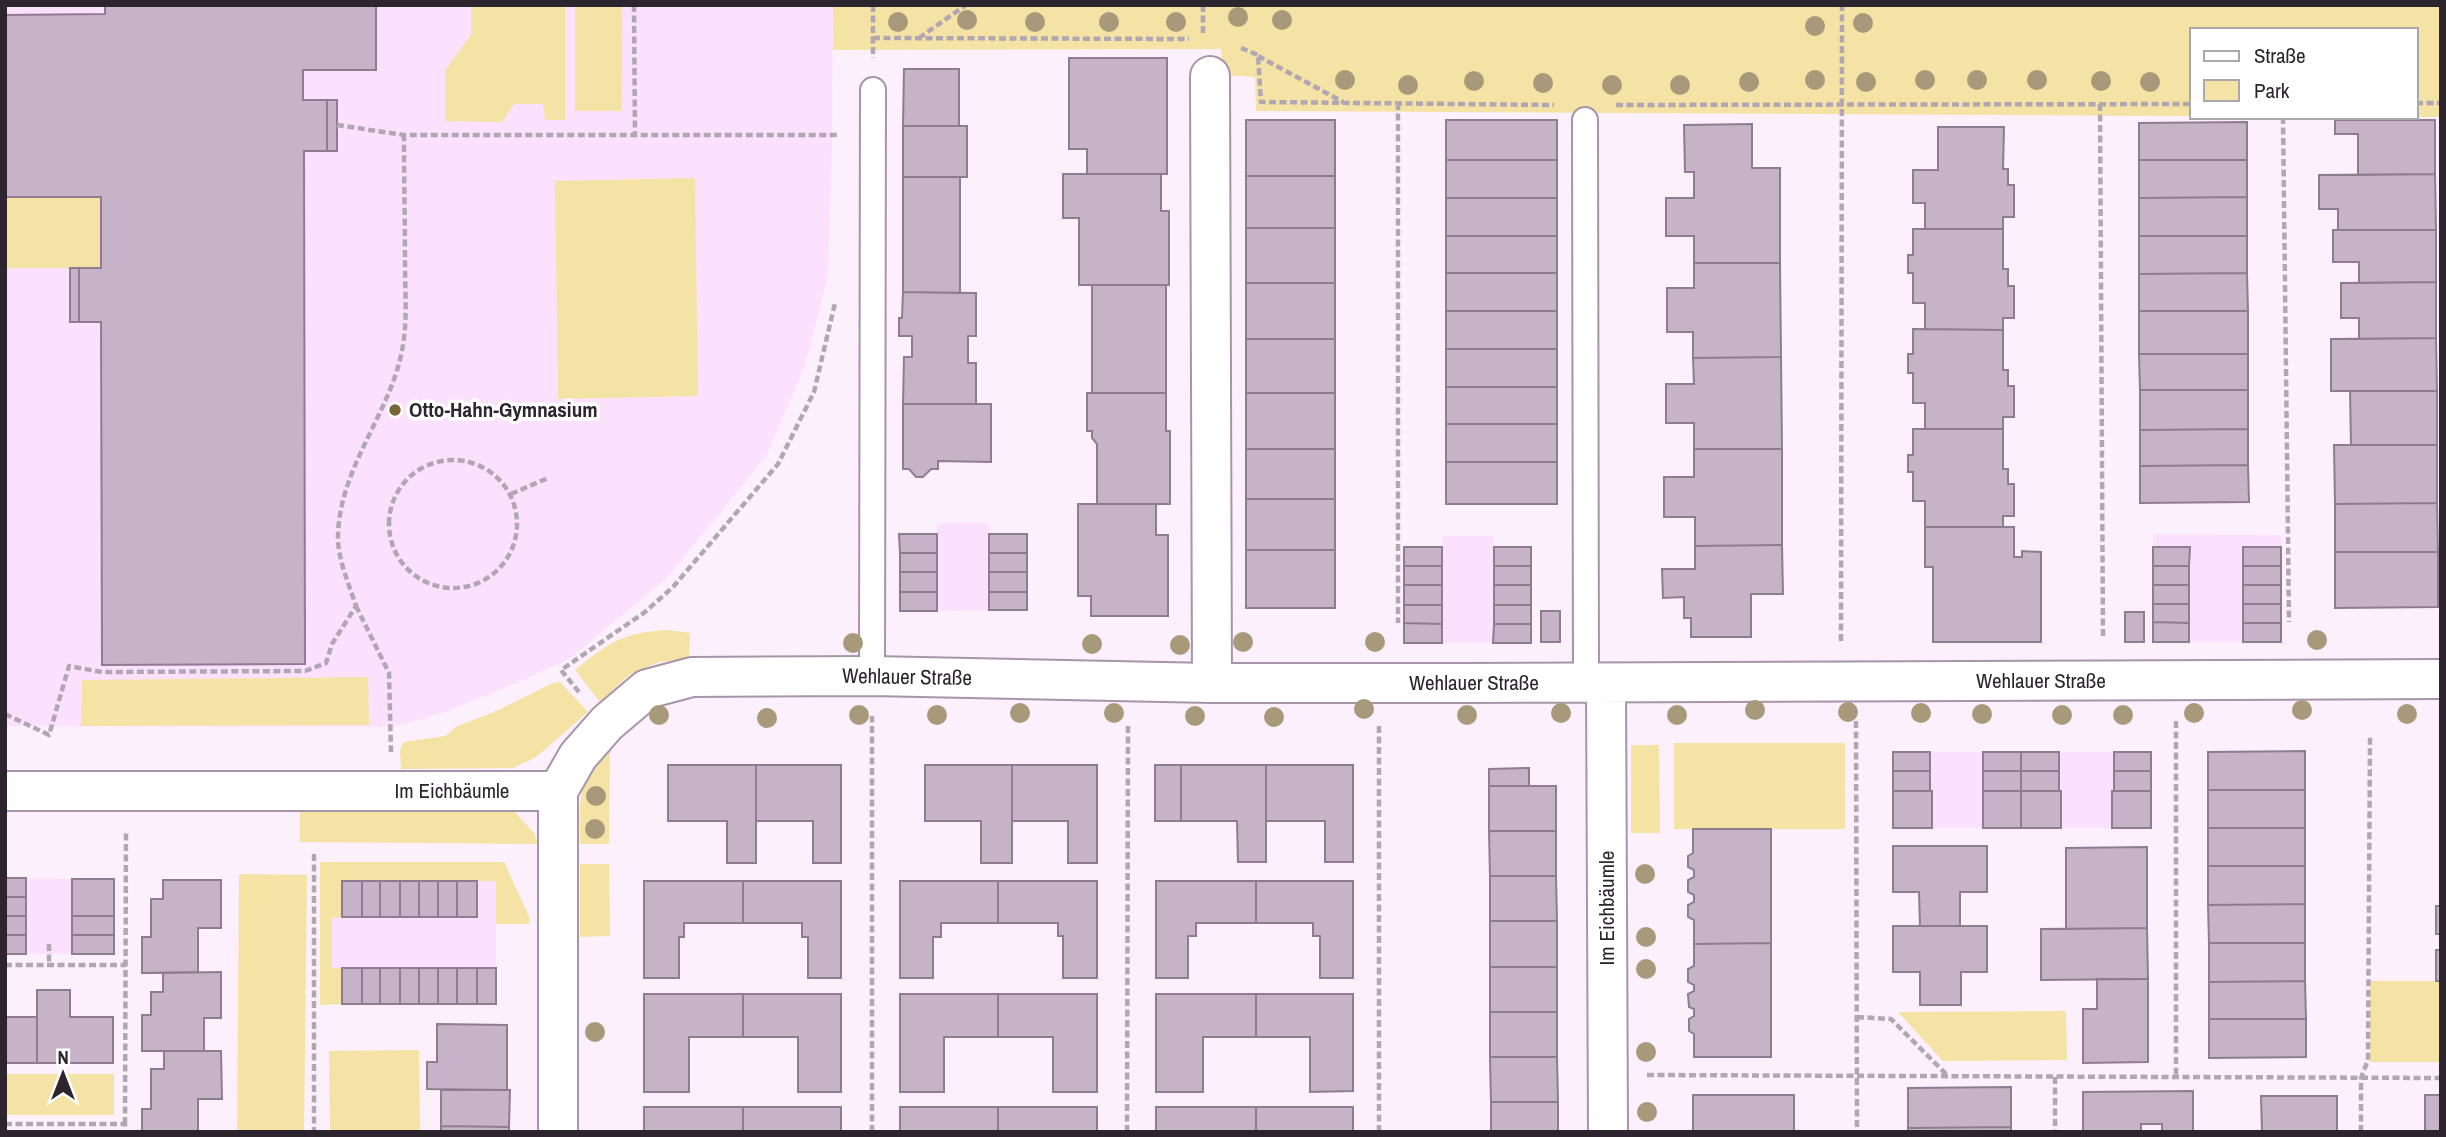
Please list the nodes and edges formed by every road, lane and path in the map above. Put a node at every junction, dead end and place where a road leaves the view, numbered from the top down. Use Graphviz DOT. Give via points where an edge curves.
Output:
graph roads {
  1 [pos="634,5"];
  2 [pos="873,5"];
  3 [pos="966,5"];
  4 [pos="1203,5"];
  5 [pos="1842,5"];
  6 [pos="873,38"];
  7 [pos="918,38"];
  8 [pos="1190,39"];
  9 [pos="1234,44"];
  10 [pos="1258,55"];
  11 [pos="1211,58"];
  12 [pos="873,90"];
  13 [pos="1344,102"];
  14 [pos="1398,103"];
  15 [pos="1842,103"];
  16 [pos="2418,103"];
  17 [pos="2441,103"];
  18 [pos="2100,104"];
  19 [pos="2190,104"];
  20 [pos="1559,105"];
  21 [pos="1612,105"];
  22 [pos="2283,119"];
  23 [pos="1585,120"];
  24 [pos="337,125"];
  25 [pos="404,135"];
  26 [pos="635,135"];
  27 [pos="873,135"];
  28 [pos="838,292"];
  29 [pos="548,478"];
  30 [pos="511,494"];
  31 [pos="356,606"];
  32 [pos="2289,622"];
  33 [pos="1398,623"];
  34 [pos="561,670"];
  35 [pos="872,676"];
  36 [pos="2441,679"];
  37 [pos="1128,680"];
  38 [pos="2103,681"];
  39 [pos="2176,681"];
  40 [pos="1212,682"];
  41 [pos="1379,682"];
  42 [pos="1850,682"];
  43 [pos="1596,683"];
  44 [pos="5,714"];
  45 [pos="2370,736"];
  46 [pos="5,791"];
  47 [pos="126,791"];
  48 [pos="391,791"];
  49 [pos="558,791"];
  50 [pos="314,853"];
  51 [pos="49,944"];
  52 [pos="5,965"];
  53 [pos="49,965"];
  54 [pos="126,965"];
  55 [pos="1857,1017"];
  56 [pos="1608,1074"];
  57 [pos="1857,1075"];
  58 [pos="1948,1076"];
  59 [pos="2055,1077"];
  60 [pos="2176,1077"];
  61 [pos="2361,1078"];
  62 [pos="2441,1078"];
  63 [pos="5,1124"];
  64 [pos="125,1124"];
  65 [pos="125,1132"];
  66 [pos="314,1132"];
  67 [pos="558,1132"];
  68 [pos="872,1132"];
  69 [pos="1127,1132"];
  70 [pos="1379,1132"];
  71 [pos="1608,1132"];
  72 [pos="1857,1132"];
  73 [pos="2055,1132"];
  74 [pos="2361,1132"];
  1 -- 26 [label="path"];
  2 -- 6 [label="path"];
  3 -- 7 [label="path"];
  4 -- 11 [label="path" via="1203,40"];
  5 -- 15 [label="path"];
  6 -- 7 [label="path"];
  6 -- 12 [label="path"];
  7 -- 8 [label="path"];
  9 -- 10 [label="path"];
  10 -- 13 [label="path"];
  10 -- 13 [label="path" via="1261,102"];
  11 -- 40 [label="street"];
  12 -- 27 [label="lane"];
  13 -- 14 [label="path"];
  14 -- 20 [label="path"];
  14 -- 33 [label="path"];
  15 -- 18 [label="path"];
  15 -- 21 [label="path"];
  15 -- 42 [label="path" via="1841,653"];
  16 -- 17 [label="path"];
  18 -- 19 [label="path"];
  18 -- 38 [label="path"];
  22 -- 32 [label="path"];
  23 -- 43 [label="lane"];
  24 -- 25 [label="path"];
  25 -- 26 [label="path"];
  25 -- 31 [label="path" via="404,339 394,377 355,461 343,497 338,536"];
  26 -- 27 [label="path"];
  27 -- 35 [label="lane"];
  28 -- 34 [label="path" via="814,392 778,464 673,587"];
  29 -- 30 [label="path"];
  30 -- 30 [label="path" via="498,477 479,464 435,461 415,471 401,485 388,524 401,562 434,585 454,588 492,575 507,559 516,538"];
  31 -- 44 [label="path" via="332,644 326,663 305,671 102,672 69,666 49,735"];
  31 -- 48 [label="path" via="389,673"];
  35 -- 37 [label="street, Wehlauer Straße"];
  35 -- 49 [label="street, Wehlauer Straße" via="692,677 647,689 578,755"];
  35 -- 68 [label="path"];
  36 -- 39 [label="street, Wehlauer Straße"];
  37 -- 40 [label="street, Wehlauer Straße"];
  37 -- 69 [label="path"];
  38 -- 39 [label="street, Wehlauer Straße"];
  38 -- 42 [label="street, Wehlauer Straße"];
  39 -- 60 [label="path"];
  40 -- 41 [label="street, Wehlauer Straße"];
  41 -- 43 [label="street, Wehlauer Straße"];
  41 -- 70 [label="path"];
  42 -- 43 [label="street, Wehlauer Straße"];
  42 -- 55 [label="path" via="1856,701"];
  43 -- 56 [label="street, Im Eichbäumle"];
  45 -- 61 [label="path" via="2368,1060"];
  46 -- 47 [label="street, Im Eichbäumle"];
  47 -- 48 [label="street, Im Eichbäumle"];
  47 -- 54 [label="path"];
  48 -- 49 [label="street, Im Eichbäumle"];
  49 -- 67 [label="street"];
  50 -- 66 [label="path"];
  51 -- 53 [label="path"];
  52 -- 53 [label="path"];
  53 -- 54 [label="path"];
  54 -- 64 [label="path"];
  55 -- 57 [label="path"];
  55 -- 58 [label="path" via="1891,1019"];
  56 -- 57 [label="path"];
  56 -- 71 [label="street, Im Eichbäumle"];
  57 -- 58 [label="path"];
  57 -- 72 [label="path"];
  58 -- 59 [label="path"];
  59 -- 60 [label="path"];
  59 -- 73 [label="path"];
  60 -- 61 [label="path"];
  61 -- 62 [label="path"];
  61 -- 74 [label="path"];
  63 -- 64 [label="path"];
  64 -- 65 [label="path"];
}
